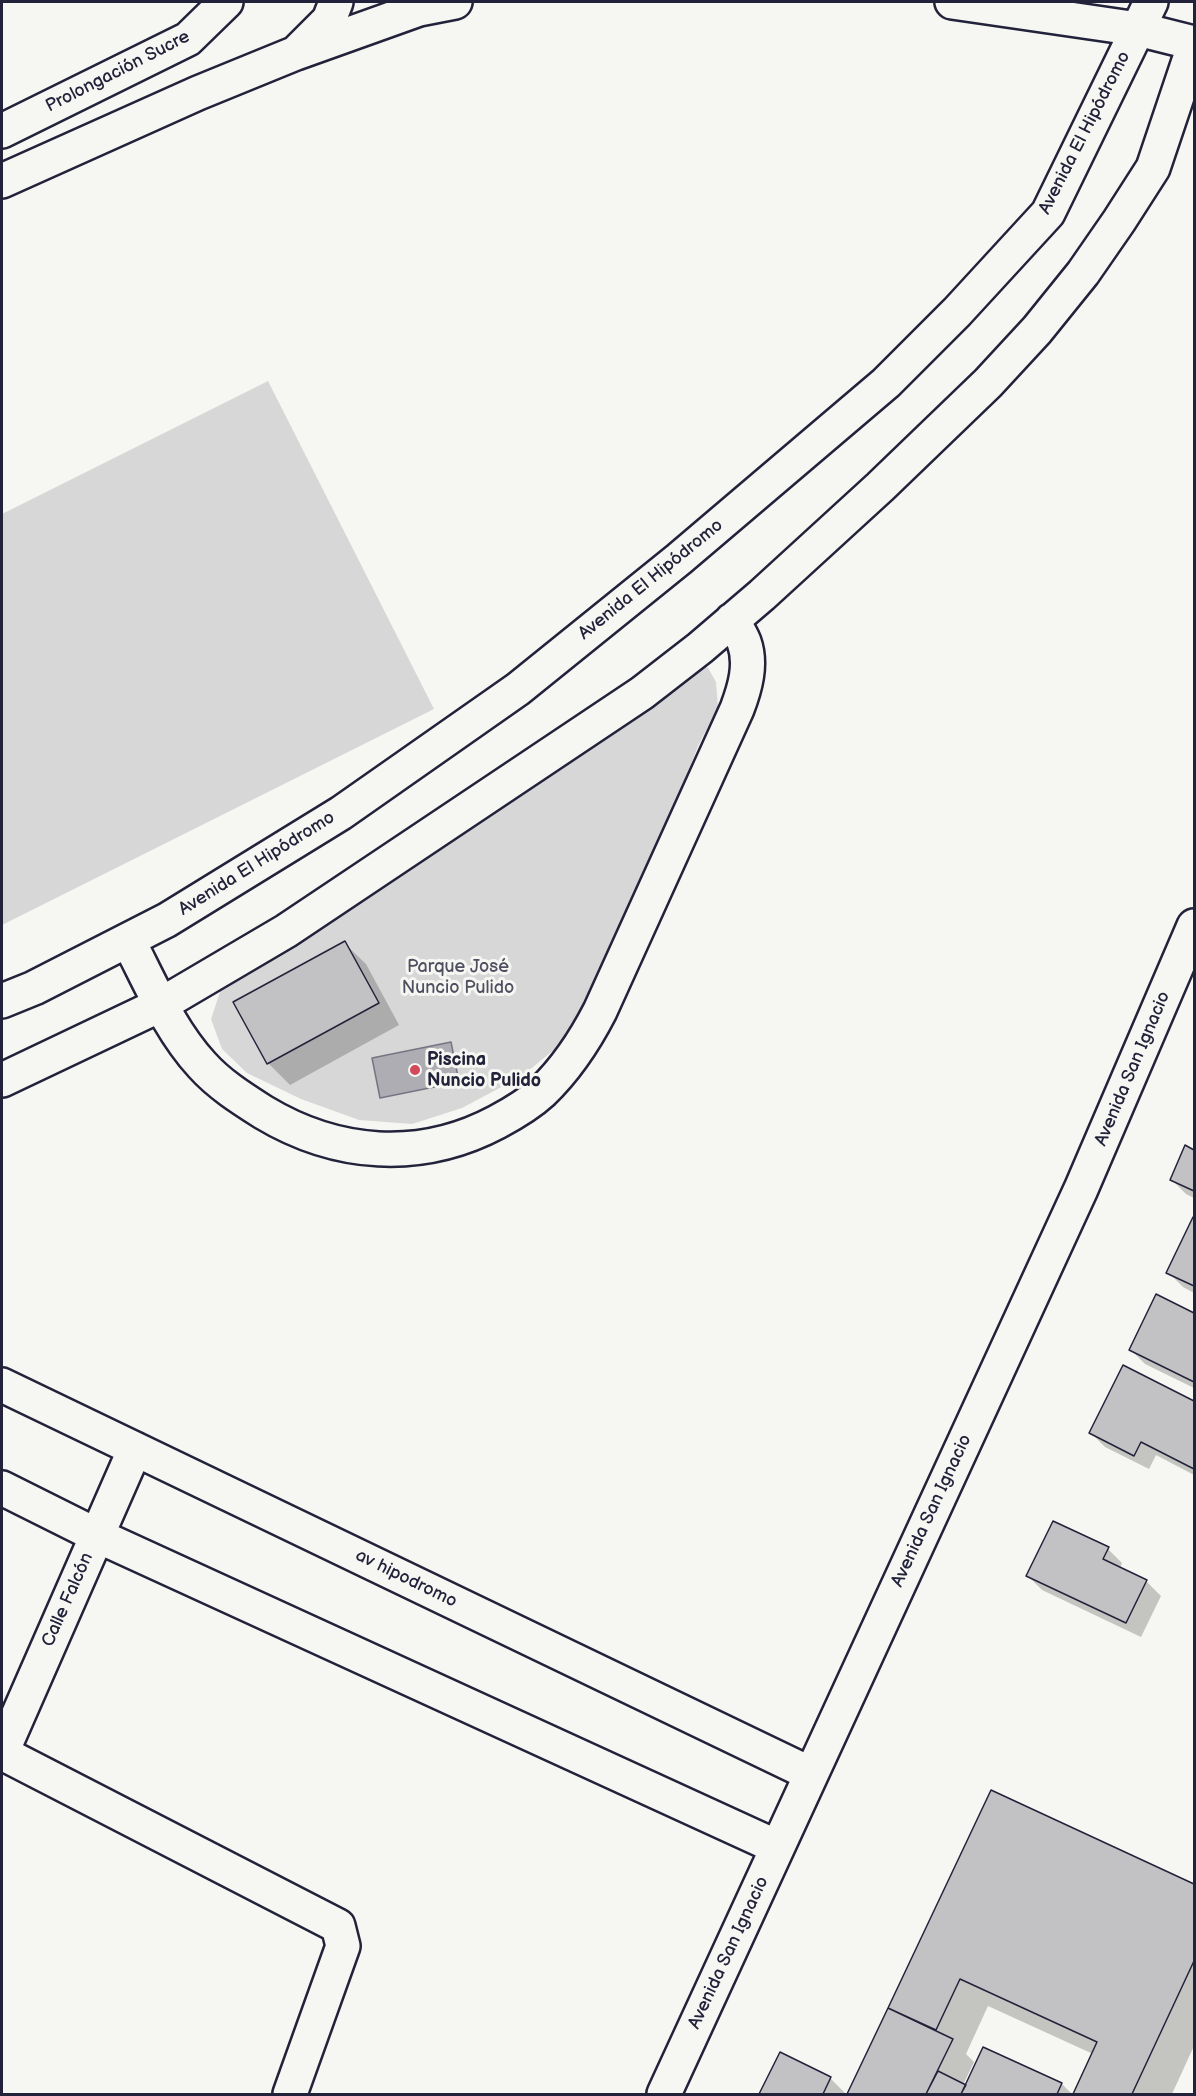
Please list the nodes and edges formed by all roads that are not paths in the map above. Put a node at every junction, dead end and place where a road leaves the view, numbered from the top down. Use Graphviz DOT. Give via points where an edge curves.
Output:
graph roads {
  1 [pos="226,2"];
  2 [pos="336,2"];
  3 [pos="455,2"];
  4 [pos="952,2"];
  5 [pos="1144,15"];
  6 [pos="1194,45"];
  7 [pos="296,53"];
  8 [pos="2,131"];
  9 [pos="2,181"];
  10 [pos="732,620"];
  11 [pos="1194,926"];
  12 [pos="128,940"];
  13 [pos="2,1001"];
  14 [pos="162,1004"];
  15 [pos="2,1080"];
  16 [pos="2,1385"];
  17 [pos="135,1449"];
  18 [pos="2,1488"];
  19 [pos="96,1535"];
  20 [pos="2,1753"];
  21 [pos="811,1774"];
  22 [pos="777,1847"];
  23 [pos="290,2094"];
  24 [pos="664,2094"];
  1 -- 8 [label="street, Prolongación Sucre" via="188,39"];
  2 -- 7 [label="street" via="329,20"];
  3 -- 7 [label="street" via="419,9"];
  4 -- 5 [label="street"];
  5 -- 6 [label="street"];
  5 -- 12 [label="street, Avenida El Hipódromo" via="1048,213 886,383 679,559 518,688 341,813"];
  6 -- 10 [label="street" via="1153,168 1064,297 988,383"];
  7 -- 9 [label="street"];
  10 -- 14 [label="street" via="642,693 581,735 286,931"];
  10 -- 14 [label="street" via="744,642 747,673 737,709 584,1042 540,1094 513,1114 449,1142 414,1148 360,1148 307,1135 257,1108 203,1066"];
  11 -- 21 [label="street, Avenida San Ignacio" via="1081,1188"];
  12 -- 13 [label="street, Avenida El Hipódromo"];
  12 -- 14 [label="street"];
  14 -- 15 [label="street"];
  16 -- 17 [label="street, av hipodromo"];
  17 -- 19 [label="street, Calle Falcón"];
  17 -- 21 [label="street, av hipodromo"];
  18 -- 19 [label="street"];
  19 -- 20 [label="street, Calle Falcón"];
  19 -- 22 [label="street"];
  20 -- 23 [label="street" via="338,1926 343,1946"];
  21 -- 22 [label="street, Avenida San Ignacio"];
  22 -- 24 [label="street, Avenida San Ignacio"];
}
